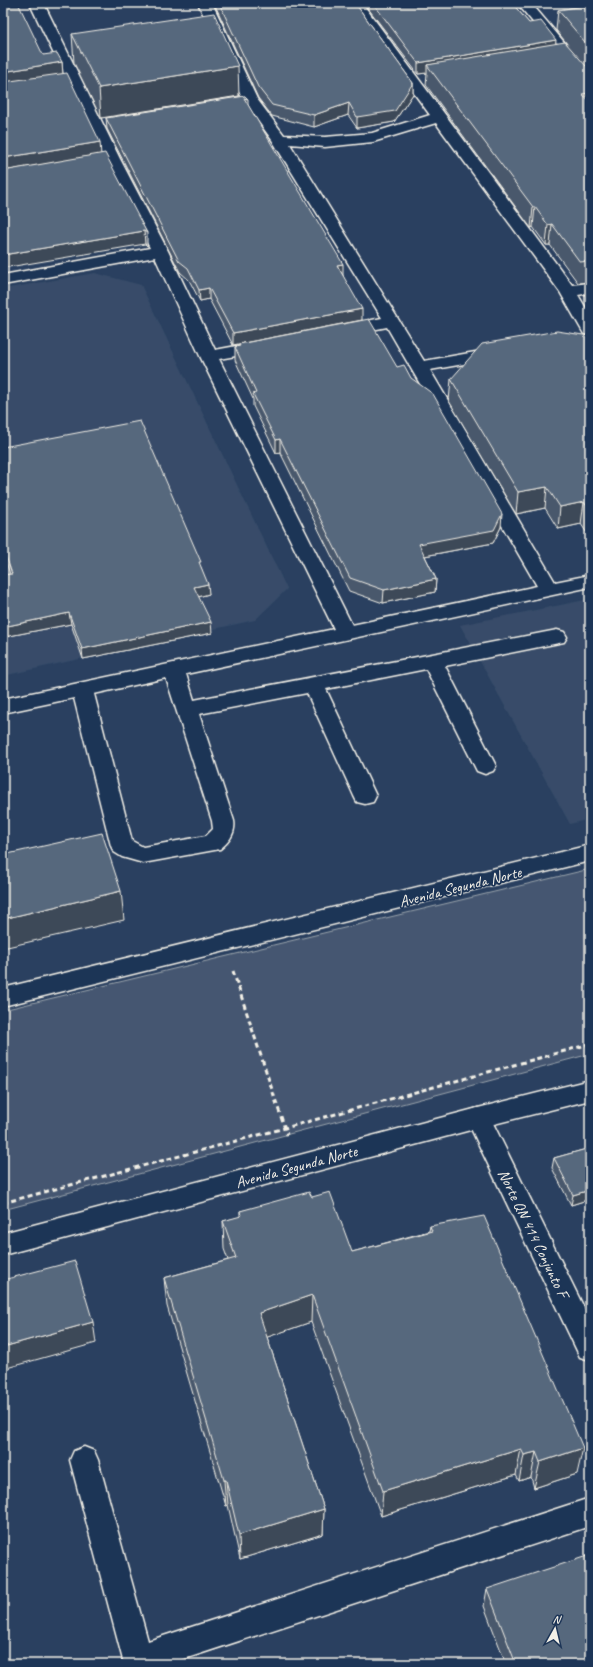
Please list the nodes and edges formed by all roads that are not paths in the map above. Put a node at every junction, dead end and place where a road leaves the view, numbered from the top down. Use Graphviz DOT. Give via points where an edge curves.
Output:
graph roads {
  1 [pos="39,3"];
  2 [pos="205,3"];
  3 [pos="355,3"];
  4 [pos="524,3"];
  5 [pos="566,55"];
  6 [pos="551,58"];
  7 [pos="74,79"];
  8 [pos="429,79"];
  9 [pos="58,81"];
  10 [pos="414,81"];
  11 [pos="590,82"];
  12 [pos="439,117"];
  13 [pos="111,122"];
  14 [pos="96,124"];
  15 [pos="279,139"];
  16 [pos="112,159"];
  17 [pos="96,162"];
  18 [pos="160,251"];
  19 [pos="3,280"];
  20 [pos="590,288"];
  21 [pos="568,291"];
  22 [pos="392,321"];
  23 [pos="590,330"];
  24 [pos="324,334"];
  25 [pos="278,343"];
  26 [pos="512,350"];
  27 [pos="209,356"];
  28 [pos="418,368"];
  29 [pos="590,580"];
  30 [pos="549,589"];
  31 [pos="346,633"];
  32 [pos="557,637"];
  33 [pos="432,661"];
  34 [pos="174,670"];
  35 [pos="314,685"];
  36 [pos="82,689"];
  37 [pos="3,706"];
  38 [pos="186,709"];
  39 [pos="485,766"];
  40 [pos="365,796"];
  41 [pos="590,853"];
  42 [pos="3,997"];
  43 [pos="590,1090"];
  44 [pos="478,1118"];
  45 [pos="3,1244"];
  46 [pos="590,1348"];
  47 [pos="84,1460"];
  48 [pos="590,1512"];
  49 [pos="138,1661"];
  1 -- 7 [label="street" via="38,6"];
  2 -- 15 [label="street" via="242,101"];
  3 -- 10 [label="street"];
  4 -- 5 [label="street"];
  5 -- 6 [label="street"];
  5 -- 11 [label="street"];
  7 -- 9 [label="street"];
  7 -- 14 [label="street"];
  8 -- 10 [label="street"];
  10 -- 12 [label="street"];
  12 -- 15 [label="street" via="373,137 325,142"];
  12 -- 21 [label="street"];
  13 -- 14 [label="street"];
  14 -- 16 [label="street"];
  15 -- 22 [label="street"];
  16 -- 17 [label="street"];
  16 -- 18 [label="street"];
  18 -- 19 [label="street"];
  18 -- 27 [label="street"];
  20 -- 21 [label="street"];
  21 -- 23 [label="street"];
  22 -- 24 [label="street"];
  22 -- 28 [label="street"];
  25 -- 27 [label="street"];
  26 -- 28 [label="street"];
  27 -- 31 [label="street"];
  28 -- 30 [label="street"];
  29 -- 30 [label="street"];
  30 -- 31 [label="street"];
  31 -- 34 [label="street"];
  32 -- 33 [label="street"];
  33 -- 35 [label="street"];
  33 -- 39 [label="street"];
  34 -- 36 [label="street"];
  34 -- 38 [label="street"];
  35 -- 38 [label="street"];
  35 -- 40 [label="street"];
  36 -- 37 [label="street"];
  36 -- 38 [label="street" via="122,846 143,855 212,843 224,829"];
  41 -- 42 [label="street, Avenida Segunda Norte"];
  43 -- 44 [label="street, Avenida Segunda Norte"];
  44 -- 45 [label="street, Avenida Segunda Norte"];
  44 -- 46 [label="street, Norte QN 414 Conjunto F"];
  47 -- 49 [label="street"];
  48 -- 49 [label="street"];
}
